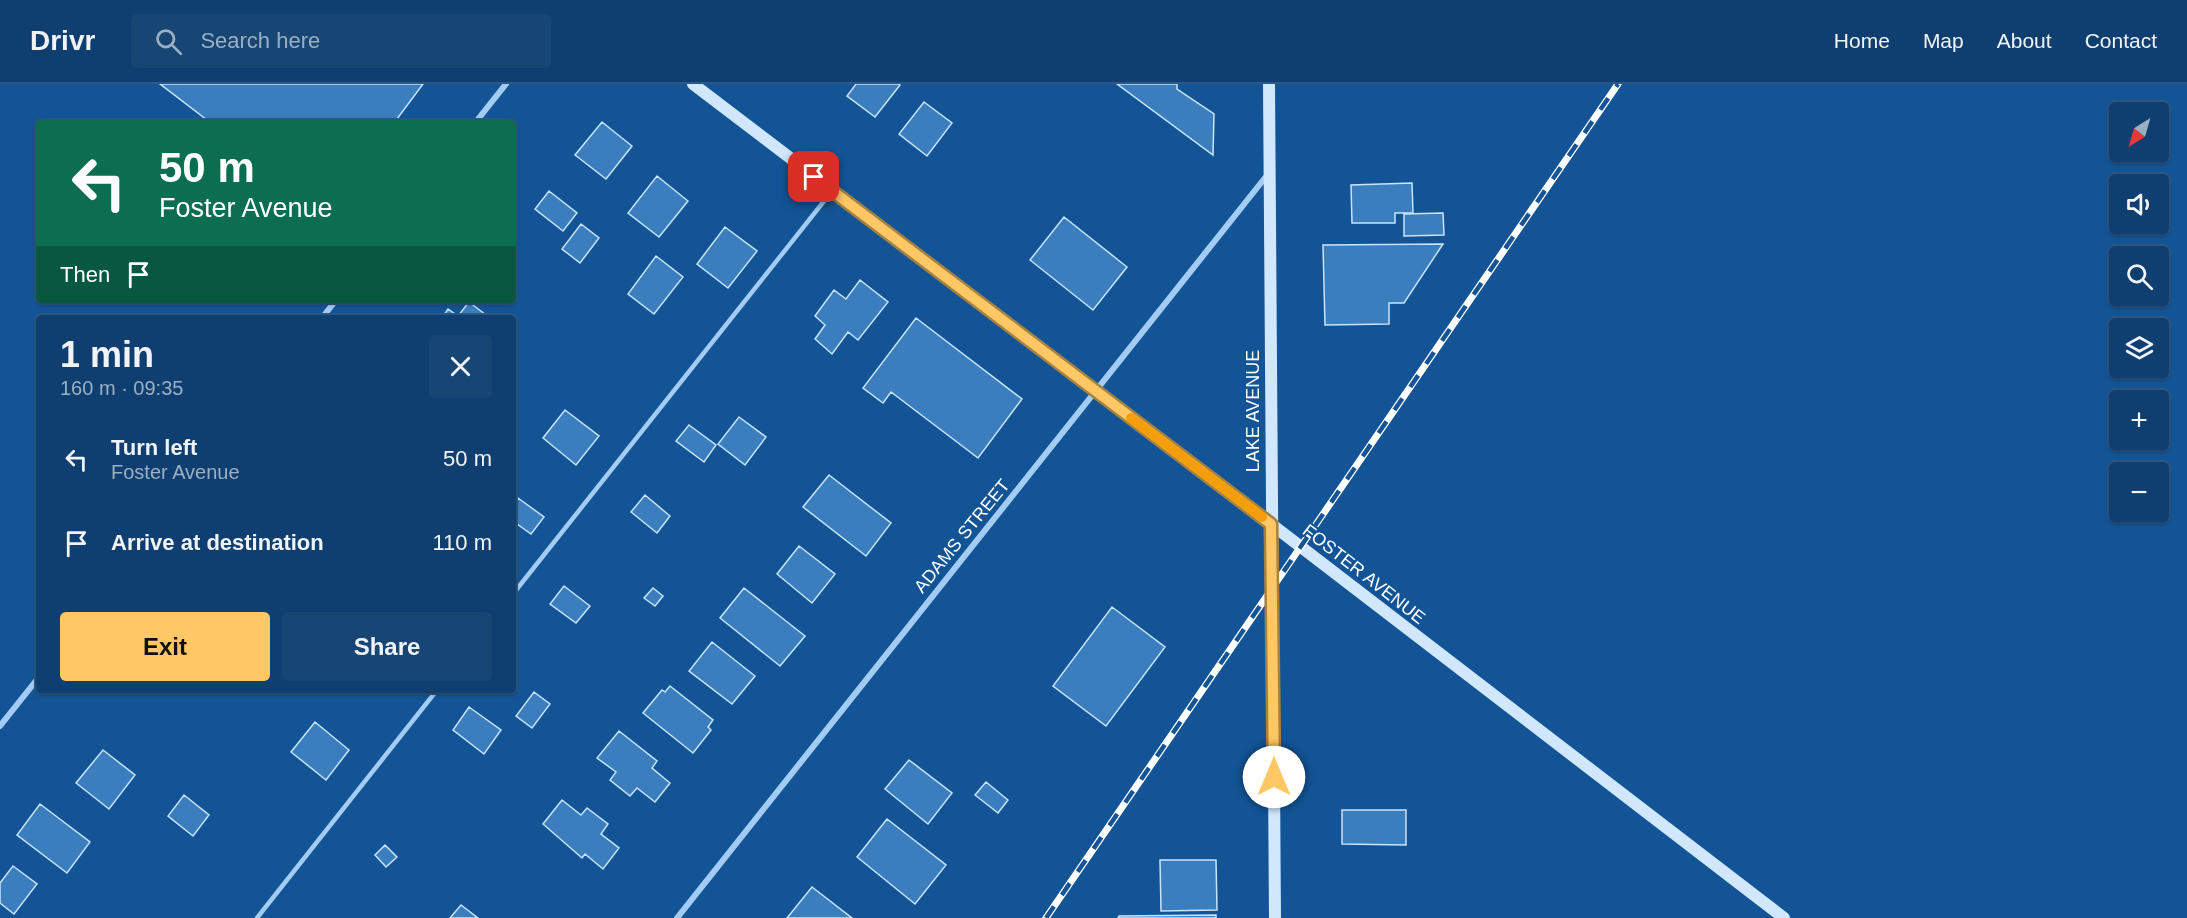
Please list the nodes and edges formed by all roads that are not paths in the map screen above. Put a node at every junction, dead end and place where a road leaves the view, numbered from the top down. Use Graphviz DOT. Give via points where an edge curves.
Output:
graph roads {
  1 [pos="506,84"];
  2 [pos="693,84"];
  3 [pos="1269,84"];
  4 [pos="477,120"];
  5 [pos="1270,172"];
  6 [pos="832,191"];
  7 [pos="334,303"];
  8 [pos="324,315"];
  9 [pos="1096,391"];
  10 [pos="1271,524"];
  11 [pos="516,590"];
  12 [pos="36,680"];
  13 [pos="435,693"];
  14 [pos="0,726"];
  15 [pos="256,918"];
  16 [pos="676,918"];
  17 [pos="1275,918"];
  18 [pos="1784,918"];
  1 -- 4 [label="street"];
  2 -- 6 [label="street, FOSTER AVENUE"];
  3 -- 5 [label="street, LAKE AVENUE"];
  5 -- 9 [label="street, ADAMS STREET"];
  5 -- 10 [label="street, LAKE AVENUE"];
  6 -- 9 [label="street, FOSTER AVENUE"];
  6 -- 11 [label="lane"];
  7 -- 8 [label="street"];
  9 -- 10 [label="street, FOSTER AVENUE"];
  9 -- 16 [label="street, ADAMS STREET"];
  10 -- 17 [label="street, LAKE AVENUE"];
  10 -- 18 [label="street, FOSTER AVENUE"];
  12 -- 14 [label="street"];
  13 -- 15 [label="lane"];
}
